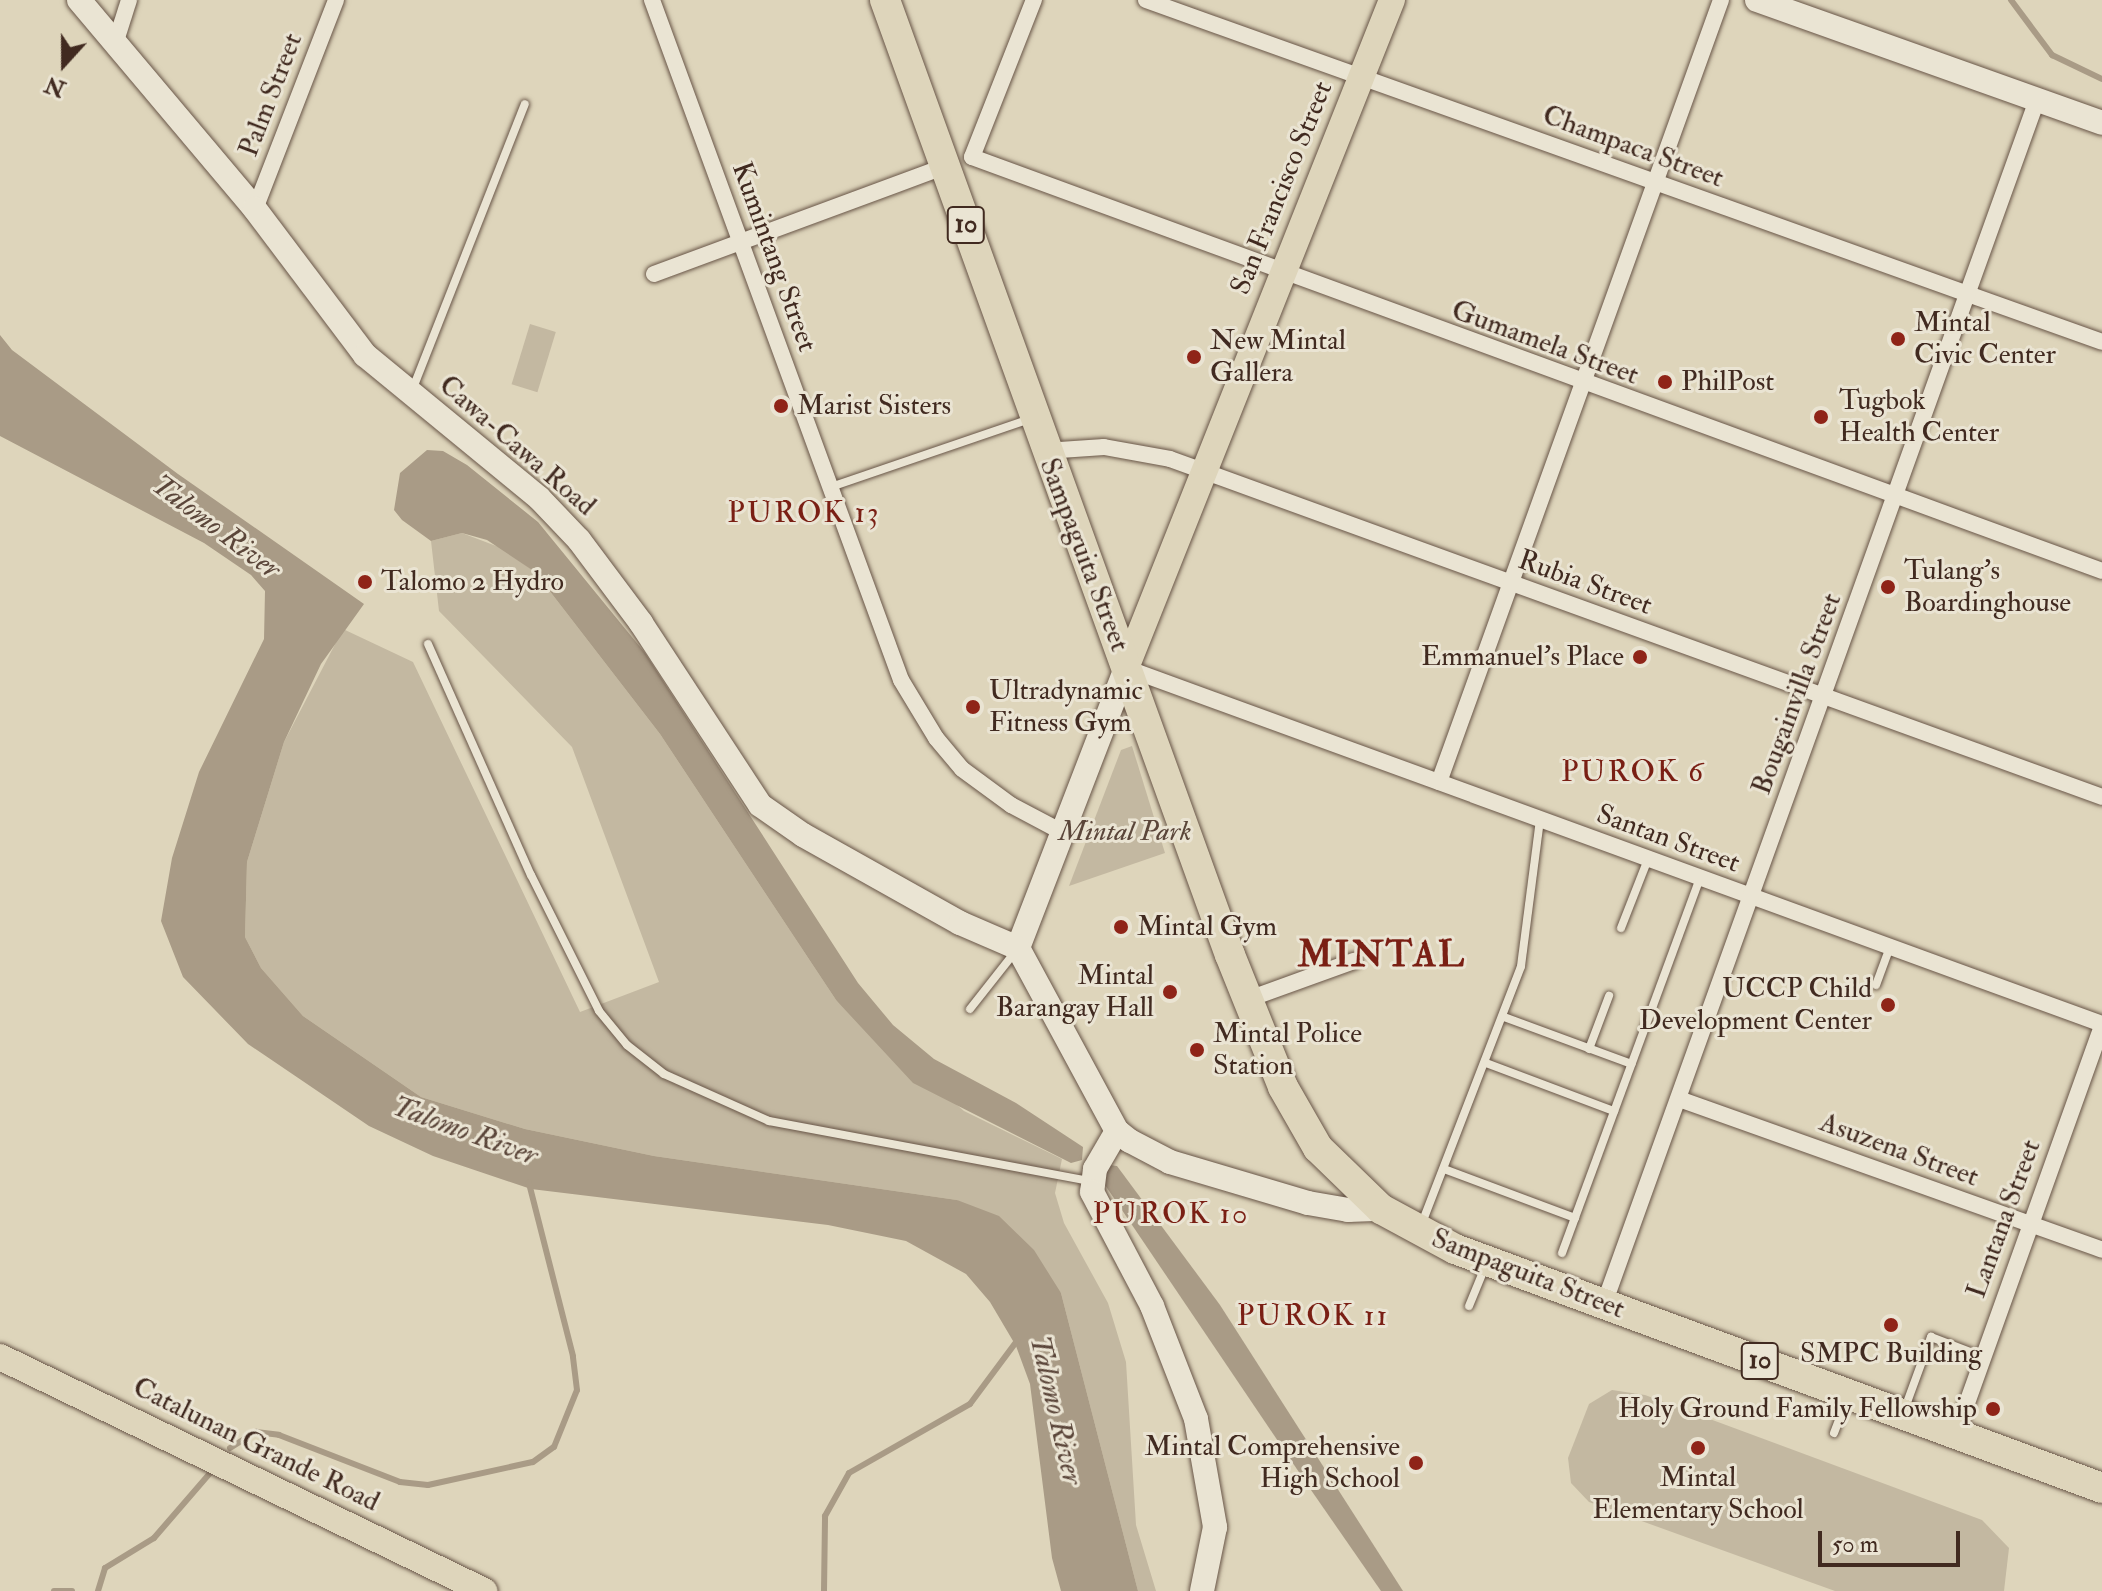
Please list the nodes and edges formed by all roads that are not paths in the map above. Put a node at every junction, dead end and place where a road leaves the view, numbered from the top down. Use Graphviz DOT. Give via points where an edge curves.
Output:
graph roads {
  1 [pos="79,0"];
  2 [pos="129,0"];
  3 [pos="336,0"];
  4 [pos="652,0"];
  5 [pos="885,0"];
  6 [pos="1034,0"];
  7 [pos="1146,0"];
  8 [pos="1392,0"];
  9 [pos="1721,0"];
  10 [pos="1757,0"];
  11 [pos="116,41"];
  12 [pos="1360,77"];
  13 [pos="2037,100"];
  14 [pos="525,104"];
  15 [pos="2102,123"];
  16 [pos="959,162"];
  17 [pos="1655,182"];
  18 [pos="255,209"];
  19 [pos="742,241"];
  20 [pos="1282,273"];
  21 [pos="654,274"];
  22 [pos="1968,295"];
  23 [pos="2102,342"];
  24 [pos="1583,385"];
  25 [pos="411,392"];
  26 [pos="1033,418"];
  27 [pos="1045,451"];
  28 [pos="1203,470"];
  29 [pos="830,488"];
  30 [pos="1895,497"];
  31 [pos="2102,571"];
  32 [pos="1511,583"];
  33 [pos="428,644"];
  34 [pos="1126,668"];
  35 [pos="1823,698"];
  36 [pos="1439,782"];
  37 [pos="2102,797"];
  38 [pos="1540,820"];
  39 [pos="1062,832"];
  40 [pos="1648,859"];
  41 [pos="1700,878"];
  42 [pos="1752,897"];
  43 [pos="1621,928"];
  44 [pos="1890,947"];
  45 [pos="1018,948"];
  46 [pos="1354,961"];
  47 [pos="1876,985"];
  48 [pos="1609,996"];
  49 [pos="1246,1000"];
  50 [pos="970,1009"];
  51 [pos="1504,1017"];
  52 [pos="2102,1025"];
  53 [pos="1589,1049"];
  54 [pos="1486,1063"];
  55 [pos="1632,1064"];
  56 [pos="1679,1099"];
  57 [pos="1614,1111"];
  58 [pos="1117,1131"];
  59 [pos="1444,1169"];
  60 [pos="1092,1181"];
  61 [pos="1381,1209"];
  62 [pos="1575,1218"];
  63 [pos="2030,1224"];
  64 [pos="1419,1231"];
  65 [pos="2102,1250"];
  66 [pos="1562,1253"];
  67 [pos="1487,1263"];
  68 [pos="1604,1304"];
  69 [pos="1469,1306"];
  70 [pos="0,1357"];
  71 [pos="1983,1357"];
  72 [pos="1849,1393"];
  73 [pos="1903,1412"];
  74 [pos="1957,1431"];
  75 [pos="1834,1433"];
  76 [pos="2102,1488"];
  77 [pos="484,1591"];
  78 [pos="1202,1591"];
  1 -- 11 [label="street, Cawa-Cawa Road"];
  2 -- 11 [label="street"];
  3 -- 18 [label="street, Palm Street"];
  4 -- 19 [label="street, Kumintang Street"];
  5 -- 16 [label="highway, Sampaguita Street / 10"];
  6 -- 16 [label="street"];
  7 -- 12 [label="street, Champaca Street"];
  8 -- 12 [label="main road, San Francisco Street"];
  9 -- 17 [label="street"];
  10 -- 13 [label="street"];
  11 -- 18 [label="street, Cawa-Cawa Road"];
  12 -- 17 [label="street, Champaca Street"];
  12 -- 20 [label="main road, San Francisco Street"];
  13 -- 15 [label="street"];
  13 -- 22 [label="street, Bougainvilla Street"];
  14 -- 25 [label="lane"];
  16 -- 19 [label="street"];
  16 -- 20 [label="street, Gumamela Street"];
  16 -- 26 [label="highway, Sampaguita Street / 10"];
  17 -- 22 [label="street, Champaca Street"];
  17 -- 24 [label="street"];
  18 -- 25 [label="street, Cawa-Cawa Road" via="365,355"];
  19 -- 21 [label="street"];
  19 -- 29 [label="street, Kumintang Street"];
  20 -- 24 [label="street, Gumamela Street"];
  20 -- 28 [label="main road, San Francisco Street"];
  22 -- 23 [label="street, Champaca Street"];
  22 -- 30 [label="street, Bougainvilla Street"];
  24 -- 30 [label="street, Gumamela Street"];
  24 -- 32 [label="street"];
  25 -- 45 [label="street, Cawa-Cawa Road" via="539,498 579,540 641,623 760,805 960,923"];
  26 -- 27 [label="highway, Sampaguita Street / 10"];
  26 -- 29 [label="lane"];
  27 -- 28 [label="street, Rubia Street" via="1137,450"];
  27 -- 34 [label="highway, Sampaguita Street / 10"];
  28 -- 32 [label="street, Rubia Street"];
  28 -- 34 [label="main road, San Francisco Street"];
  29 -- 39 [label="street, Kumintang Street" via="901,680 936,738 984,788"];
  30 -- 31 [label="street, Gumamela Street"];
  30 -- 35 [label="street, Bougainvilla Street"];
  32 -- 35 [label="street, Rubia Street"];
  32 -- 36 [label="street"];
  33 -- 60 [label="lane" via="599,1011 627,1045 664,1074 769,1121"];
  34 -- 36 [label="street, Santan Street"];
  34 -- 39 [label="street"];
  34 -- 49 [label="highway, Sampaguita Street / 10"];
  35 -- 37 [label="street, Rubia Street"];
  35 -- 42 [label="street, Bougainvilla Street"];
  36 -- 38 [label="street, Santan Street"];
  38 -- 40 [label="street, Santan Street"];
  38 -- 51 [label="lane" via="1529,927"];
  39 -- 45 [label="street"];
  40 -- 41 [label="street, Santan Street"];
  40 -- 43 [label="lane"];
  41 -- 42 [label="street, Santan Street"];
  41 -- 55 [label="lane"];
  42 -- 44 [label="street, Santan Street"];
  42 -- 56 [label="street, Bougainvilla Street"];
  44 -- 47 [label="lane"];
  44 -- 52 [label="street, Santan Street"];
  45 -- 50 [label="lane"];
  45 -- 58 [label="street"];
  46 -- 49 [label="street"];
  48 -- 53 [label="lane"];
  49 -- 61 [label="highway, Sampaguita Street / 10" via="1283,1087 1318,1148"];
  51 -- 53 [label="lane"];
  51 -- 54 [label="lane"];
  52 -- 63 [label="street, Lantana Street"];
  53 -- 55 [label="lane"];
  54 -- 57 [label="lane"];
  54 -- 59 [label="lane"];
  55 -- 57 [label="lane"];
  56 -- 63 [label="street, Asuzena Street"];
  56 -- 68 [label="street, Bougainvilla Street"];
  57 -- 62 [label="lane"];
  58 -- 60 [label="street"];
  58 -- 61 [label="street" via="1155,1156 1188,1168 1329,1208"];
  59 -- 62 [label="lane"];
  59 -- 64 [label="lane"];
  60 -- 78 [label="street" via="1096,1205 1152,1306 1196,1419 1215,1527"];
  61 -- 64 [label="highway, Sampaguita Street / 10"];
  62 -- 66 [label="lane"];
  63 -- 65 [label="street, Asuzena Street"];
  63 -- 71 [label="street, Lantana Street"];
  64 -- 67 [label="highway, Sampaguita Street / 10"];
  67 -- 68 [label="highway, Sampaguita Street / 10"];
  67 -- 69 [label="lane"];
  68 -- 72 [label="highway, Sampaguita Street / 10"];
  70 -- 77 [label="main road, Catalunan Grande Road"];
  71 -- 73 [label="lane" via="1931,1337"];
  71 -- 74 [label="street, Lantana Street"];
  72 -- 73 [label="highway, Sampaguita Street / 10"];
  72 -- 75 [label="lane"];
  73 -- 74 [label="highway, Sampaguita Street / 10"];
  74 -- 76 [label="highway, Sampaguita Street / 10"];
}
